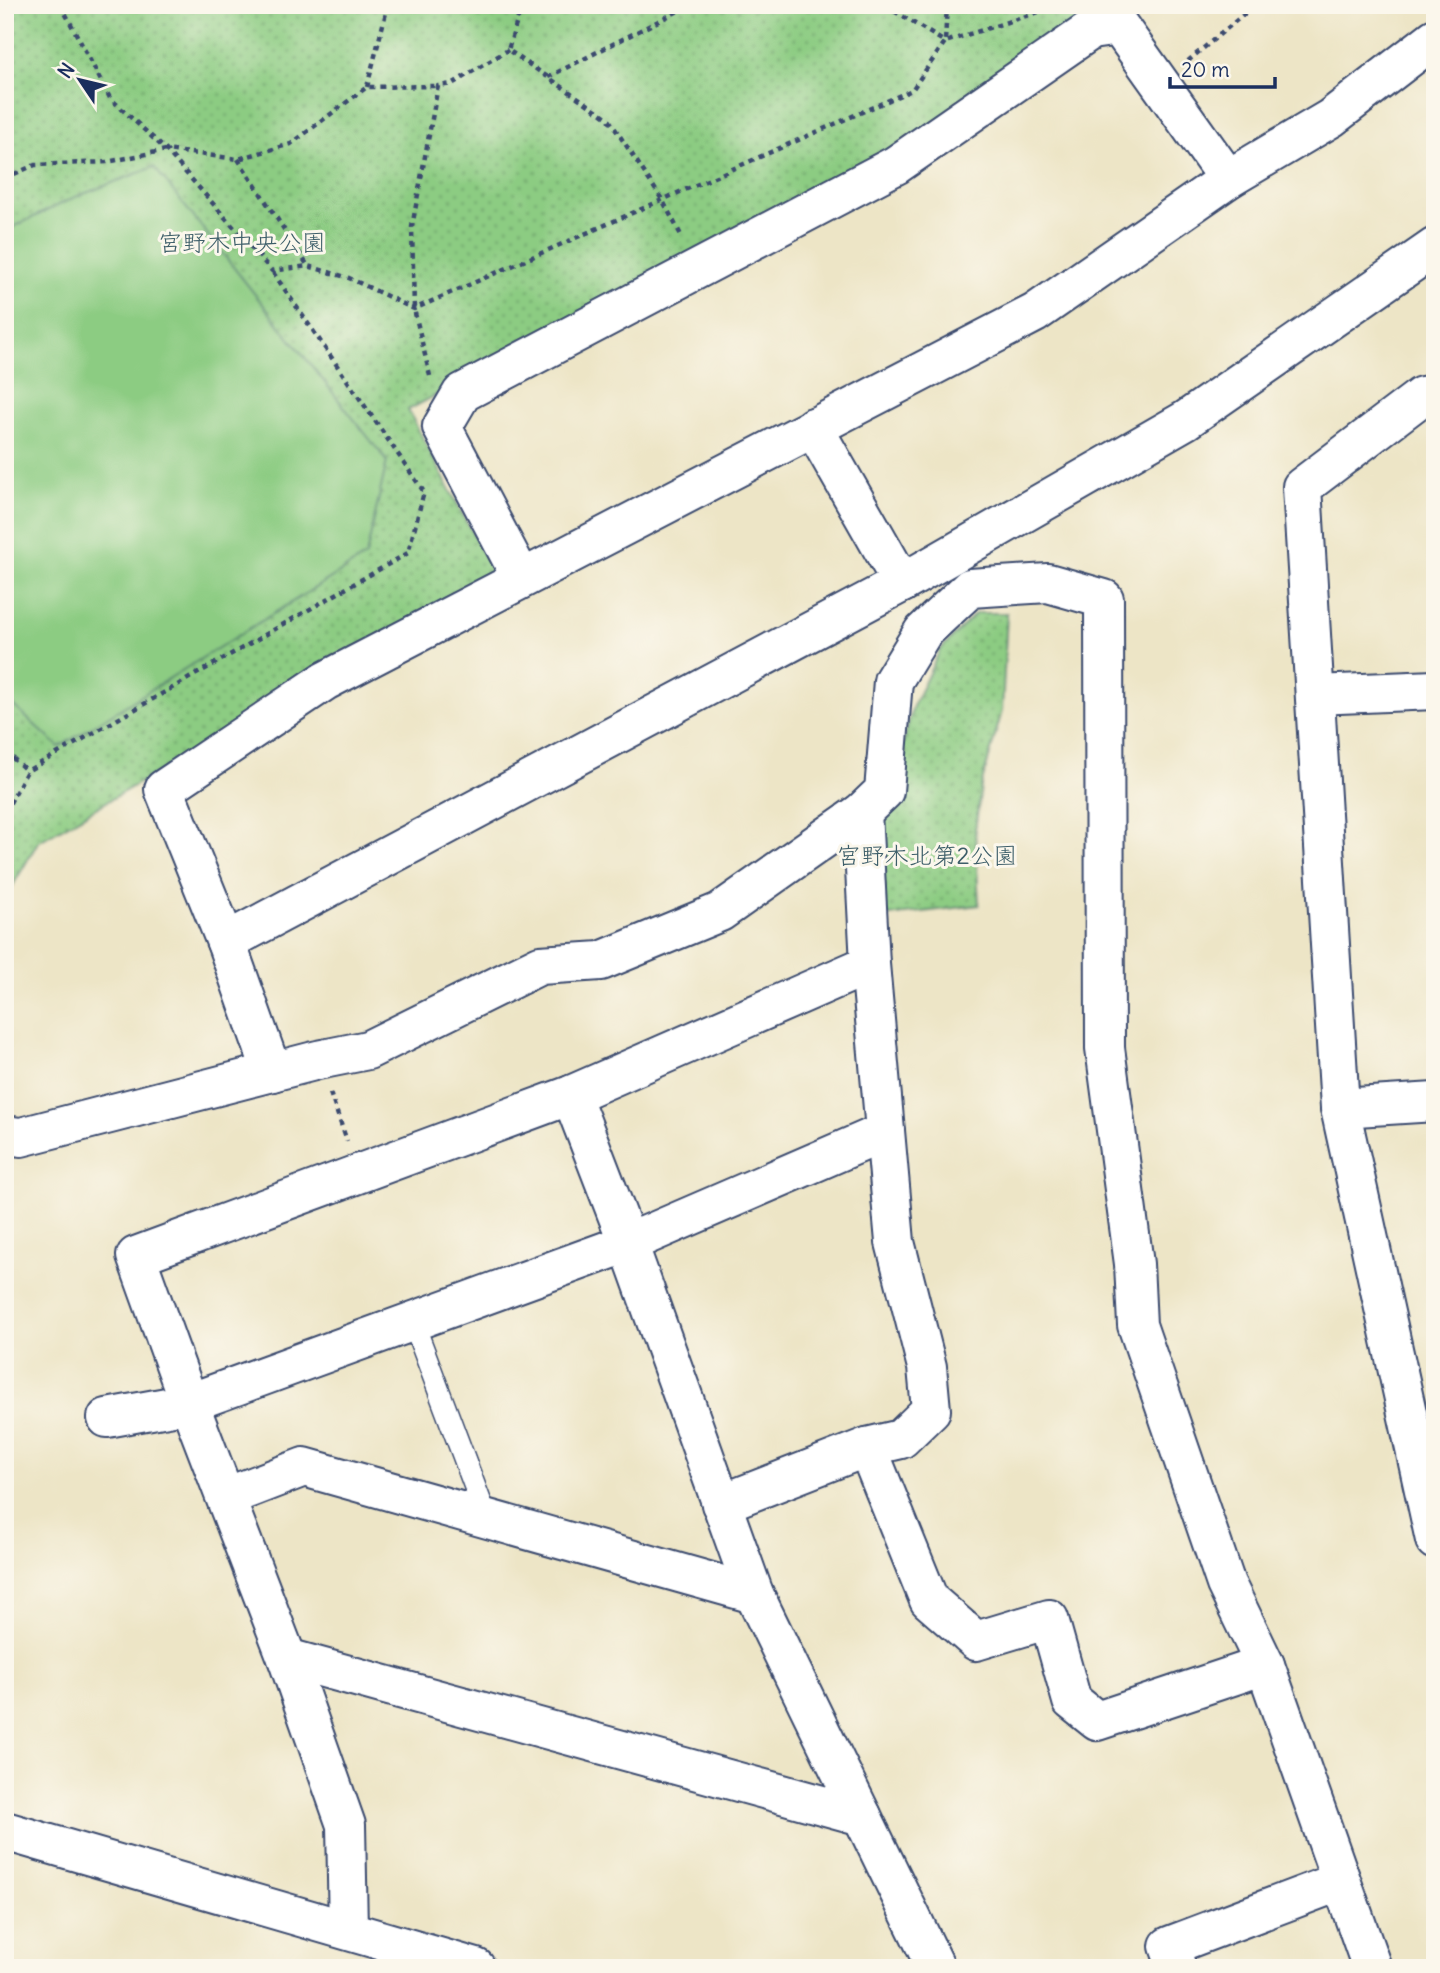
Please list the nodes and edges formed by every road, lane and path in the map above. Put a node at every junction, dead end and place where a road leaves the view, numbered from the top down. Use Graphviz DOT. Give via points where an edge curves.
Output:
graph roads {
  1 [pos="61,5"];
  2 [pos="388,5"];
  3 [pos="522,5"];
  4 [pos="695,5"];
  5 [pos="884,5"];
  6 [pos="947,5"];
  7 [pos="1060,5"];
  8 [pos="1255,5"];
  9 [pos="1435,38"];
  10 [pos="946,42"];
  11 [pos="508,50"];
  12 [pos="1182,65"];
  13 [pos="548,77"];
  14 [pos="438,86"];
  15 [pos="367,87"];
  16 [pos="166,150"];
  17 [pos="238,159"];
  18 [pos="5,178"];
  19 [pos="1228,179"];
  20 [pos="663,201"];
  21 [pos="1435,247"];
  22 [pos="308,267"];
  23 [pos="272,271"];
  24 [pos="414,309"];
  25 [pos="1435,394"];
  26 [pos="442,426"];
  27 [pos="813,427"];
  28 [pos="521,577"];
  29 [pos="902,583"];
  30 [pos="1435,690"];
  31 [pos="1315,695"];
  32 [pos="5,751"];
  33 [pos="27,771"];
  34 [pos="5,812"];
  35 [pos="862,813"];
  36 [pos="226,942"];
  37 [pos="870,964"];
  38 [pos="318,1060"];
  39 [pos="272,1072"];
  40 [pos="571,1095"];
  41 [pos="1435,1102"];
  42 [pos="1340,1108"];
  43 [pos="885,1132"];
  44 [pos="5,1135"];
  45 [pos="358,1174"];
  46 [pos="628,1243"];
  47 [pos="413,1322"];
  48 [pos="190,1404"];
  49 [pos="107,1418"];
  50 [pos="867,1447"];
  51 [pos="226,1497"];
  52 [pos="721,1504"];
  53 [pos="487,1518"];
  54 [pos="1434,1541"];
  55 [pos="754,1594"];
  56 [pos="287,1658"];
  57 [pos="1265,1665"];
  58 [pos="862,1816"];
  59 [pos="5,1830"];
  60 [pos="1342,1881"];
  61 [pos="348,1930"];
  62 [pos="476,1968"];
  63 [pos="936,1968"];
  64 [pos="1177,1968"];
  65 [pos="1372,1968"];
  1 -- 16 [label="path" via="110,98"];
  2 -- 15 [label="path"];
  3 -- 11 [label="path"];
  4 -- 13 [label="path"];
  5 -- 10 [label="path"];
  6 -- 10 [label="path"];
  7 -- 10 [label="path"];
  8 -- 12 [label="path"];
  9 -- 19 [label="street" via="1331,118"];
  10 -- 20 [label="path" via="912,90"];
  11 -- 13 [label="path"];
  11 -- 14 [label="path" via="452,84"];
  13 -- 20 [label="path" via="608,118"];
  14 -- 15 [label="path"];
  14 -- 24 [label="path" via="412,227"];
  15 -- 17 [label="path" via="291,144"];
  16 -- 17 [label="path"];
  16 -- 18 [label="path" via="107,162 35,166"];
  16 -- 23 [label="path"];
  17 -- 22 [label="path"];
  19 -- 26 [label="street" via="1119,26 1091,30 896,165 462,393"];
  19 -- 27 [label="street" via="1035,313"];
  20 -- 24 [label="path"];
  21 -- 29 [label="street" via="1186,420"];
  22 -- 23 [label="path"];
  22 -- 24 [label="path" via="349,278"];
  23 -- 33 [label="path" via="424,492 408,553"];
  24 -- 26 [label="path"];
  25 -- 31 [label="street" via="1422,396 1302,487"];
  26 -- 28 [label="street"];
  27 -- 28 [label="street"];
  27 -- 29 [label="street"];
  28 -- 36 [label="street" via="325,681 164,789"];
  29 -- 36 [label="street"];
  30 -- 31 [label="street"];
  31 -- 42 [label="street"];
  32 -- 33 [label="path"];
  33 -- 34 [label="path"];
  35 -- 37 [label="street"];
  35 -- 38 [label="street" via="720,912 601,961 540,965 368,1050"];
  35 -- 57 [label="street" via="884,791 893,681 923,632 970,588 1048,583 1104,599 1105,1048 1134,1264 1137,1325 1226,1584"];
  36 -- 39 [label="street"];
  37 -- 40 [label="street"];
  37 -- 43 [label="street"];
  38 -- 39 [label="street"];
  38 -- 45 [label="path"];
  39 -- 44 [label="street" via="21,1138"];
  40 -- 45 [label="street"];
  40 -- 46 [label="street"];
  41 -- 42 [label="street"];
  42 -- 54 [label="street"];
  43 -- 46 [label="street"];
  43 -- 50 [label="street" via="895,1242 928,1367 930,1410 901,1439"];
  45 -- 48 [label="street" via="136,1256"];
  46 -- 47 [label="street"];
  46 -- 52 [label="street"];
  47 -- 48 [label="street"];
  47 -- 53 [label="lane"];
  48 -- 49 [label="street"];
  48 -- 51 [label="street"];
  50 -- 52 [label="street"];
  50 -- 57 [label="street" via="929,1600 976,1641 1049,1619 1072,1701 1097,1721"];
  51 -- 53 [label="street" via="304,1467"];
  51 -- 56 [label="street"];
  52 -- 55 [label="street"];
  53 -- 55 [label="street"];
  55 -- 58 [label="street"];
  56 -- 58 [label="street"];
  56 -- 61 [label="street" via="345,1825"];
  57 -- 60 [label="street"];
  58 -- 63 [label="street"];
  59 -- 61 [label="street"];
  60 -- 64 [label="street" via="1169,1946"];
  60 -- 65 [label="street"];
  61 -- 62 [label="street"];
}
